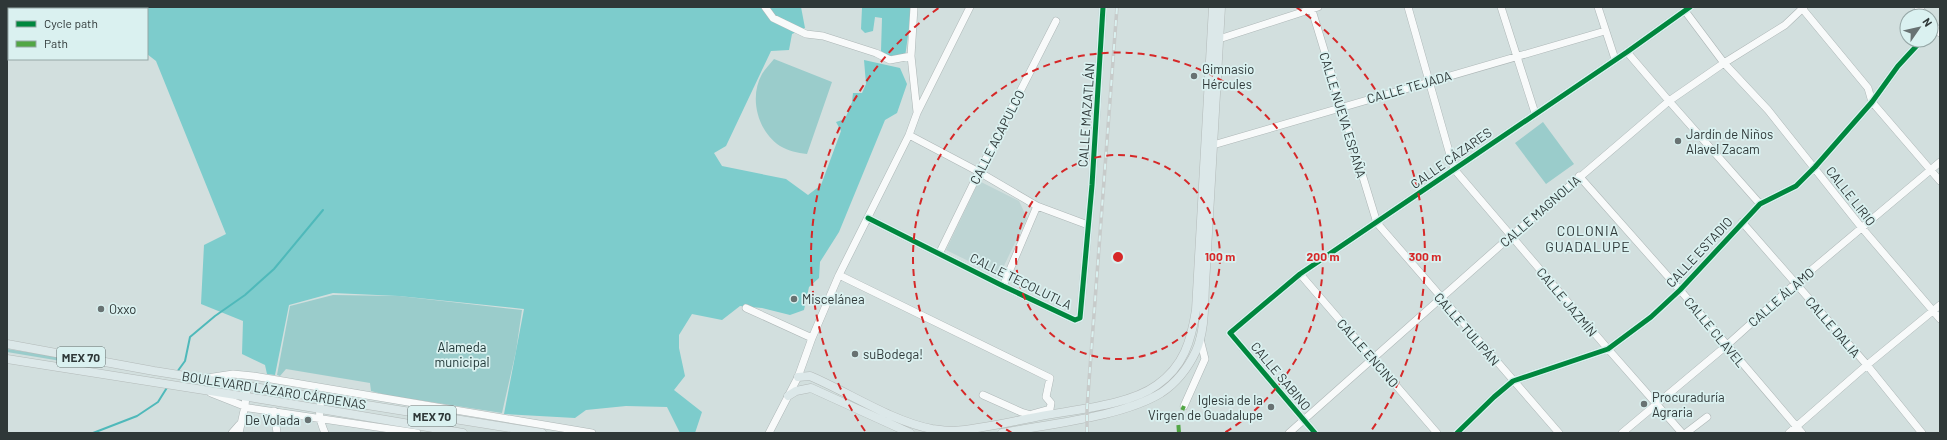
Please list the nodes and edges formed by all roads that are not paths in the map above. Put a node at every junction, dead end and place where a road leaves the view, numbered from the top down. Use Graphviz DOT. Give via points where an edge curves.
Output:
graph roads {
  1 [pos="765,7"];
  2 [pos="914,7"];
  3 [pos="970,7"];
  4 [pos="1103,7"];
  5 [pos="1213,7"];
  6 [pos="1221,7"];
  7 [pos="1408,7"];
  8 [pos="1501,7"];
  9 [pos="1598,7"];
  10 [pos="1802,7"];
  11 [pos="1313,8"];
  12 [pos="1688,9"];
  13 [pos="1056,21"];
  14 [pos="1605,31"];
  15 [pos="1219,39"];
  16 [pos="1915,48"];
  17 [pos="1627,52"];
  18 [pos="911,56"];
  19 [pos="1516,56"];
  20 [pos="1615,59"];
  21 [pos="1724,63"];
  22 [pos="1430,81"];
  23 [pos="1668,101"];
  24 [pos="1872,102"];
  25 [pos="1340,107"];
  26 [pos="918,113"];
  27 [pos="1535,113"];
  28 [pos="909,135"];
  29 [pos="1204,145"];
  30 [pos="1213,145"];
  31 [pos="1940,162"];
  32 [pos="1815,167"];
  33 [pos="1454,169"];
  34 [pos="1930,170"];
  35 [pos="979,172"];
  36 [pos="1579,176"];
  37 [pos="1940,181"];
  38 [pos="1760,204"];
  39 [pos="1038,206"];
  40 [pos="868,218"];
  41 [pos="1742,222"];
  42 [pos="1377,223"];
  43 [pos="1088,225"];
  44 [pos="1862,228"];
  45 [pos="1512,236"];
  46 [pos="939,254"];
  47 [pos="1300,274"];
  48 [pos="839,275"];
  49 [pos="1796,284"];
  50 [pos="1003,286"];
  51 [pos="1680,290"];
  52 [pos="1441,299"];
  53 [pos="1940,305"];
  54 [pos="746,308"];
  55 [pos="1933,311"];
  56 [pos="1940,319"];
  57 [pos="1230,333"];
  58 [pos="812,338"];
  59 [pos="1200,339"];
  60 [pos="7,344"];
  61 [pos="1726,346"];
  62 [pos="1608,349"];
  63 [pos="1373,358"];
  64 [pos="7,359"];
  65 [pos="1867,365"];
  66 [pos="154,370"];
  67 [pos="798,377"];
  68 [pos="202,378"];
  69 [pos="1513,381"];
  70 [pos="152,382"];
  71 [pos="247,386"];
  72 [pos="206,391"];
  73 [pos="983,395"];
  74 [pos="788,396"];
  75 [pos="246,398"];
  76 [pos="322,398"];
  77 [pos="1657,403"];
  78 [pos="245,406"];
  79 [pos="1184,406"];
  80 [pos="318,408"];
  81 [pos="274,411"];
  82 [pos="432,416"];
  83 [pos="1031,416"];
  84 [pos="1707,417"];
  85 [pos="318,418"];
  86 [pos="1304,420"];
  87 [pos="239,425"];
  88 [pos="1796,426"];
  89 [pos="435,431"];
  90 [pos="1020,431"];
  91 [pos="232,433"];
  92 [pos="239,433"];
  93 [pos="277,433"];
  94 [pos="325,433"];
  95 [pos="417,433"];
  96 [pos="463,433"];
  97 [pos="542,433"];
  98 [pos="592,433"];
  99 [pos="769,433"];
  100 [pos="910,433"];
  101 [pos="1002,433"];
  102 [pos="1289,433"];
  103 [pos="1315,433"];
  104 [pos="1437,433"];
  105 [pos="1457,433"];
  106 [pos="1560,433"];
  107 [pos="1622,433"];
  108 [pos="1682,433"];
  109 [pos="1686,433"];
  110 [pos="1789,433"];
  111 [pos="1802,433"];
  112 [pos="1922,433"];
  1 -- 18 [label="street" via="773,18 806,34 823,36 890,60"];
  2 -- 18 [label="street"];
  3 -- 26 [label="street"];
  4 -- 43 [label="street, CALLE MAZATLÁN"];
  5 -- 29 [label="main road"];
  6 -- 15 [label="main road"];
  7 -- 22 [label="street"];
  8 -- 19 [label="street"];
  9 -- 14 [label="street"];
  10 -- 21 [label="street, CALLE MAGNOLIA" via="1785,25"];
  10 -- 24 [label="street" via="1868,88"];
  11 -- 15 [label="street"];
  11 -- 25 [label="street, CALLE NUEVA ESPAÑA"];
  12 -- 17 [label="street, CALLE CÁZARES"];
  12 -- 21 [label="street, CALLE LIRIO"];
  13 -- 35 [label="street, CALLE ACAPULCO"];
  14 -- 19 [label="street, CALLE TEJADA"];
  14 -- 20 [label="street"];
  15 -- 30 [label="main road"];
  16 -- 24 [label="street, CALLE ESTADIO"];
  17 -- 20 [label="street, CALLE CÁZARES"];
  17 -- 23 [label="street"];
  18 -- 26 [label="street"];
  19 -- 22 [label="street, CALLE TEJADA"];
  19 -- 27 [label="street"];
  20 -- 27 [label="street, CALLE CÁZARES"];
  21 -- 23 [label="street, CALLE MAGNOLIA"];
  21 -- 32 [label="street, CALLE LIRIO" via="1768,110"];
  22 -- 25 [label="street, CALLE TEJADA"];
  22 -- 33 [label="street"];
  23 -- 36 [label="street, CALLE MAGNOLIA"];
  23 -- 38 [label="street"];
  24 -- 32 [label="street, CALLE ESTADIO"];
  24 -- 34 [label="street"];
  25 -- 30 [label="street, CALLE TEJADA"];
  25 -- 42 [label="street, CALLE NUEVA ESPAÑA"];
  26 -- 28 [label="street"];
  27 -- 33 [label="street, CALLE CÁZARES"];
  28 -- 35 [label="street"];
  28 -- 40 [label="street"];
  29 -- 30 [label="street, CALLE TEJADA"];
  29 -- 83 [label="main road" via="1198,291 1192,335 1186,352 1168,375 1143,393 1103,405"];
  30 -- 59 [label="main road"];
  31 -- 34 [label="street, CALLE ÁLAMO"];
  32 -- 38 [label="street, CALLE ESTADIO" via="1796,186"];
  32 -- 44 [label="street, CALLE LIRIO"];
  33 -- 42 [label="street, CALLE CÁZARES"];
  33 -- 45 [label="street, CALLE JAZMÍN"];
  34 -- 37 [label="street"];
  34 -- 44 [label="street, CALLE ÁLAMO"];
  35 -- 39 [label="street"];
  35 -- 46 [label="street, CALLE ACAPULCO"];
  36 -- 45 [label="street, CALLE MAGNOLIA"];
  36 -- 51 [label="street, CALLE CLAVEL"];
  38 -- 41 [label="street, CALLE ESTADIO"];
  39 -- 43 [label="street"];
  39 -- 50 [label="street"];
  40 -- 46 [label="street, CALLE TECOLUTLA"];
  40 -- 48 [label="street"];
  41 -- 49 [label="street, CALLE DALIA"];
  41 -- 51 [label="street, CALLE ESTADIO"];
  42 -- 47 [label="street, CALLE CÁZARES"];
  42 -- 52 [label="street, CALLE TULIPÁN"];
  43 -- 50 [label="street, CALLE TECOLUTLA" via="1080,318 1075,320"];
  44 -- 49 [label="street, CALLE ÁLAMO"];
  44 -- 55 [label="street, CALLE LIRIO"];
  45 -- 52 [label="street, CALLE MAGNOLIA"];
  45 -- 62 [label="street, CALLE JAZMÍN"];
  46 -- 50 [label="street, CALLE TECOLUTLA"];
  47 -- 57 [label="street, CALLE CÁZARES"];
  47 -- 63 [label="street, CALLE ENCINO"];
  48 -- 58 [label="street"];
  48 -- 83 [label="street" via="1050,378 1046,397 1051,403 1050,410"];
  49 -- 61 [label="street, CALLE ÁLAMO"];
  49 -- 65 [label="street, CALLE DALIA"];
  51 -- 61 [label="street, CALLE CLAVEL"];
  51 -- 62 [label="street, CALLE ESTADIO" via="1651,317"];
  52 -- 63 [label="street, CALLE MAGNOLIA"];
  52 -- 69 [label="street, CALLE TULIPÁN"];
  53 -- 55 [label="street"];
  54 -- 58 [label="street"];
  55 -- 56 [label="street, CALLE LIRIO"];
  55 -- 65 [label="street"];
  57 -- 86 [label="street, CALLE SABINO"];
  58 -- 67 [label="street"];
  59 -- 79 [label="street" via="1205,359"];
  59 -- 90 [label="main road" via="1186,368 1175,382 1147,400 1118,410"];
  60 -- 66 [label="main road, BOULEVARD LÁZARO CÁRDENAS / MEX 70"];
  61 -- 77 [label="street, CALLE ÁLAMO"];
  61 -- 88 [label="street, CALLE CLAVEL"];
  62 -- 69 [label="street, CALLE ESTADIO"];
  62 -- 77 [label="street, CALLE JAZMÍN"];
  63 -- 86 [label="street, CALLE MAGNOLIA"];
  63 -- 104 [label="street, CALLE ENCINO"];
  64 -- 70 [label="main road, BOULEVARD LÁZARO CÁRDENAS / MEX 70"];
  65 -- 88 [label="street"];
  65 -- 112 [label="street, CALLE DALIA"];
  66 -- 68 [label="main road, BOULEVARD LÁZARO CÁRDENAS / MEX 70"];
  66 -- 70 [label="main road"];
  67 -- 74 [label="street"];
  67 -- 83 [label="main road" via="810,376 914,424 932,429 952,431 989,427"];
  68 -- 71 [label="main road, BOULEVARD LÁZARO CÁRDENAS / MEX 70"];
  68 -- 98 [label="street" via="233,374 253,376"];
  69 -- 105 [label="street, CALLE ESTADIO"];
  69 -- 106 [label="street, CALLE TULIPÁN"];
  70 -- 72 [label="main road, BOULEVARD LÁZARO CÁRDENAS / MEX 70"];
  71 -- 75 [label="street"];
  71 -- 76 [label="main road, BOULEVARD LÁZARO CÁRDENAS / MEX 70"];
  72 -- 75 [label="main road, BOULEVARD LÁZARO CÁRDENAS / MEX 70"];
  72 -- 78 [label="street"];
  73 -- 83 [label="street"];
  74 -- 99 [label="street"];
  74 -- 100 [label="main road" via="796,391 811,388"];
  75 -- 78 [label="street"];
  75 -- 80 [label="main road, BOULEVARD LÁZARO CÁRDENAS / MEX 70"];
  76 -- 80 [label="street"];
  76 -- 82 [label="main road, BOULEVARD LÁZARO CÁRDENAS / MEX 70"];
  77 -- 107 [label="street, CALLE ÁLAMO"];
  77 -- 108 [label="street, CALLE JAZMÍN"];
  78 -- 81 [label="street"];
  78 -- 87 [label="street"];
  80 -- 85 [label="street"];
  80 -- 89 [label="main road, BOULEVARD LÁZARO CÁRDENAS / MEX 70"];
  81 -- 85 [label="street"];
  81 -- 93 [label="street"];
  82 -- 89 [label="main road"];
  82 -- 97 [label="main road, BOULEVARD LÁZARO CÁRDENAS / MEX 70"];
  84 -- 109 [label="street"];
  85 -- 94 [label="street"];
  85 -- 95 [label="street"];
  86 -- 102 [label="street, CALLE MAGNOLIA"];
  86 -- 103 [label="street, CALLE SABINO"];
  87 -- 91 [label="street"];
  87 -- 92 [label="street"];
  88 -- 110 [label="street"];
  88 -- 111 [label="street, CALLE CLAVEL"];
  89 -- 96 [label="main road, BOULEVARD LÁZARO CÁRDENAS / MEX 70"];
  90 -- 101 [label="main road"];
}
